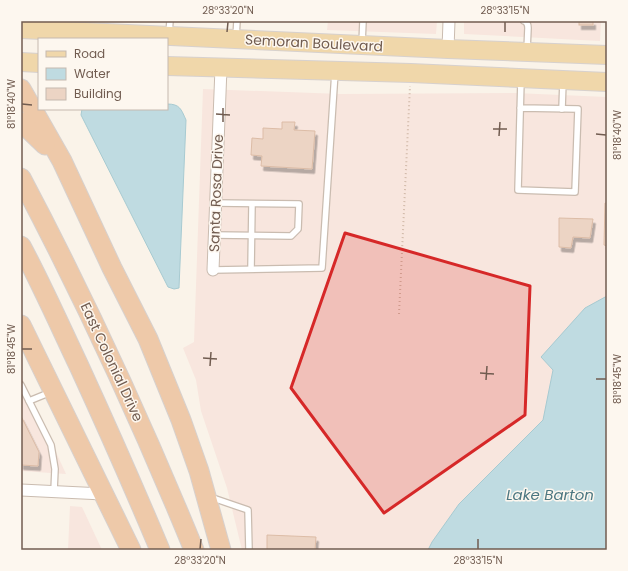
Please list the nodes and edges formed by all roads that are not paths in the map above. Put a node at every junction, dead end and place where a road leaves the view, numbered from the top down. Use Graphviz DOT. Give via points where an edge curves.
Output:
graph roads {
  1 [pos="237,21"];
  2 [pos="363,21"];
  3 [pos="449,21"];
  4 [pos="524,21"];
  5 [pos="169,28"];
  6 [pos="21,29"];
  7 [pos="236,39"];
  8 [pos="362,45"];
  9 [pos="448,49"];
  10 [pos="526,52"];
  11 [pos="607,55"];
  12 [pos="21,62"];
  13 [pos="38,63"];
  14 [pos="168,66"];
  15 [pos="221,68"];
  16 [pos="335,71"];
  17 [pos="522,78"];
  18 [pos="563,80"];
  19 [pos="607,82"];
  20 [pos="21,89"];
  21 [pos="520,108"];
  22 [pos="562,109"];
  23 [pos="42,110"];
  24 [pos="30,129"];
  25 [pos="21,178"];
  26 [pos="216,203"];
  27 [pos="252,204"];
  28 [pos="214,235"];
  29 [pos="252,236"];
  30 [pos="21,246"];
  31 [pos="251,269"];
  32 [pos="213,270"];
  33 [pos="22,328"];
  34 [pos="21,385"];
  35 [pos="53,392"];
  36 [pos="29,401"];
  37 [pos="21,490"];
  38 [pos="54,491"];
  39 [pos="103,494"];
  40 [pos="206,496"];
  41 [pos="131,550"];
  42 [pos="160,550"];
  43 [pos="194,550"];
  44 [pos="221,550"];
  45 [pos="249,550"];
  1 -- 7 [label="lane"];
  2 -- 8 [label="lane"];
  3 -- 9 [label="street"];
  4 -- 10 [label="lane" via="528,28"];
  5 -- 6 [label="main road, Semoran Boulevard"];
  5 -- 7 [label="main road, Semoran Boulevard"];
  7 -- 8 [label="main road, Semoran Boulevard"];
  8 -- 9 [label="main road, Semoran Boulevard"];
  9 -- 10 [label="main road, Semoran Boulevard"];
  10 -- 11 [label="main road, Semoran Boulevard"];
  12 -- 13 [label="main road"];
  14 -- 15 [label="main road, Semoran Boulevard"];
  15 -- 16 [label="main road, Semoran Boulevard"];
  15 -- 26 [label="street, Santa Rosa Drive"];
  16 -- 17 [label="main road, Semoran Boulevard"];
  16 -- 31 [label="lane" via="322,268"];
  17 -- 18 [label="main road, Semoran Boulevard"];
  17 -- 21 [label="lane"];
  18 -- 19 [label="main road, Semoran Boulevard"];
  18 -- 22 [label="lane"];
  20 -- 24 [label="highway"];
  21 -- 22 [label="lane"];
  21 -- 22 [label="lane" via="518,190 575,192 578,109"];
  23 -- 24 [label="highway"];
  24 -- 40 [label="highway" via="62,162 148,339 181,420"];
  25 -- 43 [label="highway, East Colonial Drive" via="95,324"];
  26 -- 27 [label="lane"];
  26 -- 28 [label="street, Santa Rosa Drive"];
  27 -- 29 [label="lane"];
  27 -- 29 [label="lane" via="299,204 298,229 291,236"];
  28 -- 29 [label="lane"];
  28 -- 32 [label="street, Santa Rosa Drive"];
  29 -- 31 [label="lane"];
  30 -- 42 [label="highway" via="66,337"];
  31 -- 32 [label="lane"];
  33 -- 35 [label="highway"];
  34 -- 36 [label="lane"];
  35 -- 36 [label="lane"];
  35 -- 39 [label="highway"];
  36 -- 38 [label="lane" via="51,445 55,469"];
  37 -- 38 [label="street"];
  38 -- 39 [label="street"];
  39 -- 41 [label="highway"];
  40 -- 44 [label="highway"];
  40 -- 45 [label="lane" via="248,510"];
}
